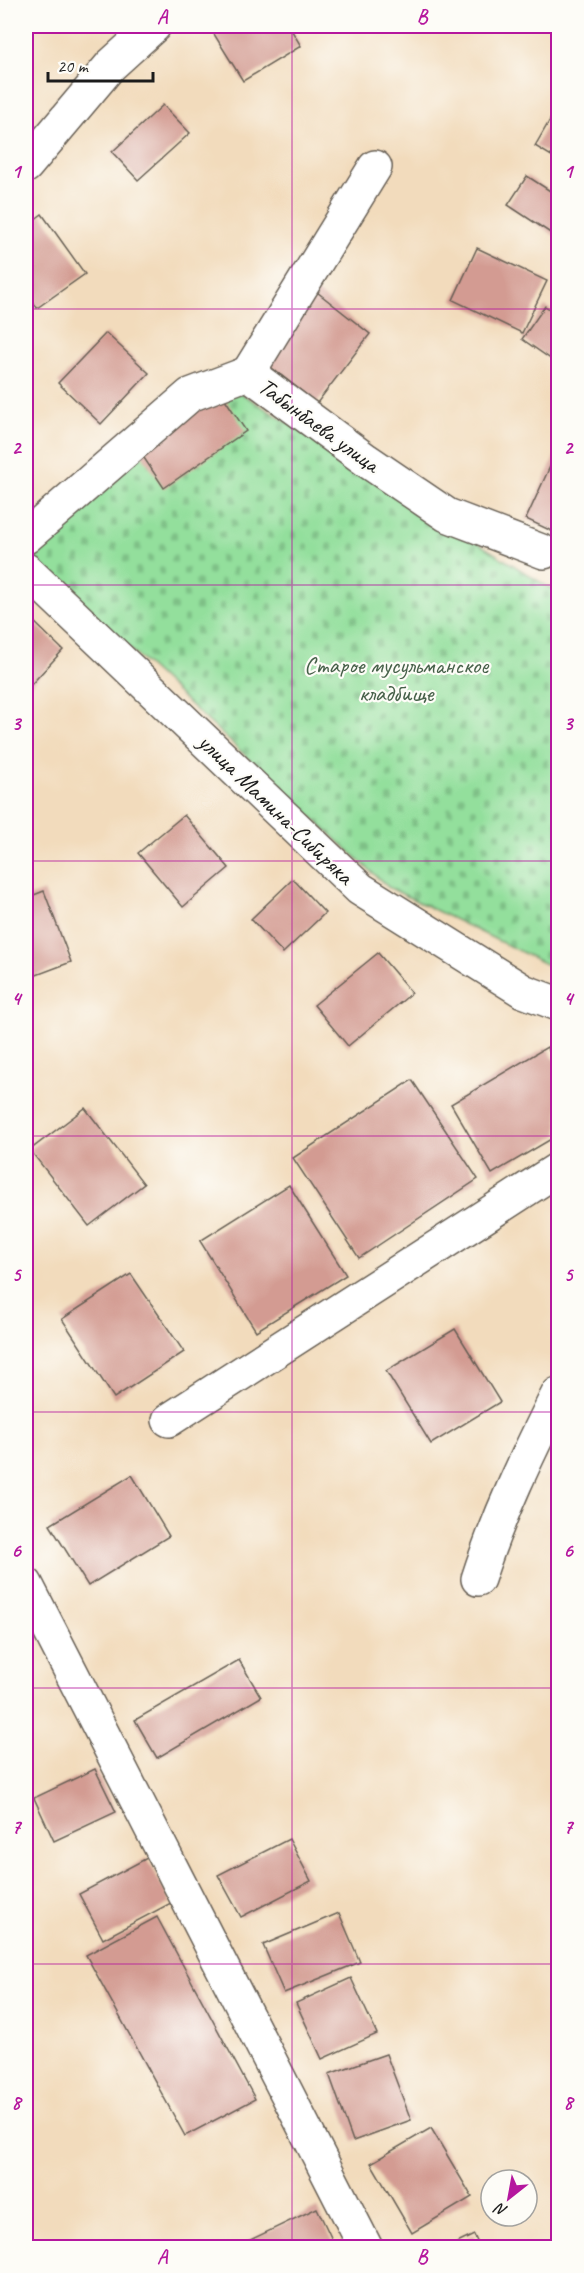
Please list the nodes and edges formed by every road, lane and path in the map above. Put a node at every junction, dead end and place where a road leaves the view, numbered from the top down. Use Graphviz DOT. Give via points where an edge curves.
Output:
graph roads {
  1 [pos="154,26"];
  2 [pos="26,166"];
  3 [pos="375,167"];
  4 [pos="248,373"];
  5 [pos="26,537"];
  6 [pos="543,552"];
  7 [pos="26,570"];
  8 [pos="558,1004"];
  9 [pos="558,1169"];
  10 [pos="558,1394"];
  11 [pos="169,1420"];
  12 [pos="478,1579"];
  13 [pos="26,1584"];
  14 [pos="366,2247"];
  1 -- 2 [label="street" via="111,65"];
  3 -- 4 [label="street"];
  4 -- 5 [label="street, Табынбаева улица" via="190,396"];
  4 -- 6 [label="street, Табынбаева улица" via="447,515"];
  7 -- 8 [label="street, улица Мамина-Сибиряка" via="360,889 523,991"];
  9 -- 11 [label="street"];
  10 -- 12 [label="street" via="520,1470"];
  13 -- 14 [label="street"];
}
